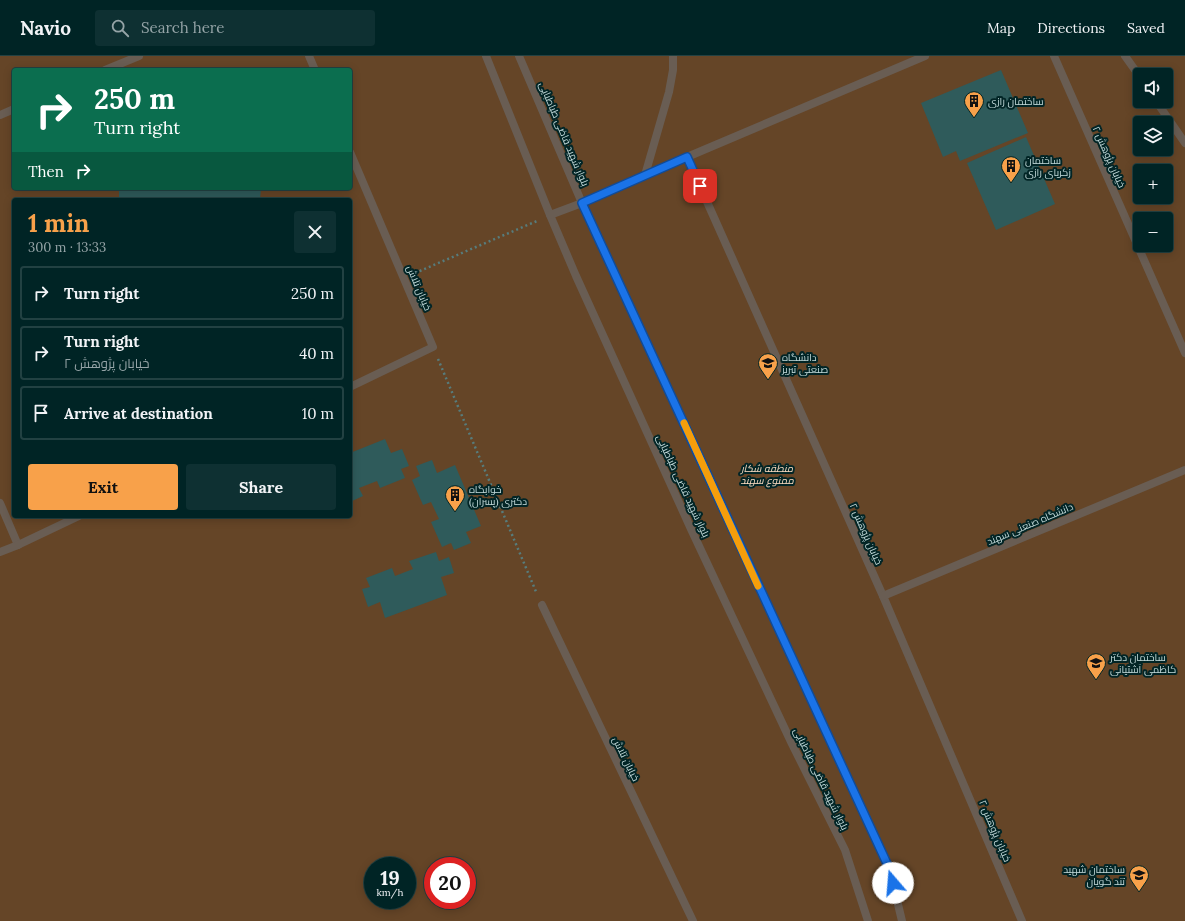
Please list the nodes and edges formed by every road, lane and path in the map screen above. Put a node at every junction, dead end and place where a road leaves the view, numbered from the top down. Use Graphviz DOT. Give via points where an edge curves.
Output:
graph roads {
  1 [pos="138,56"];
  2 [pos="309,56"];
  3 [pos="486,56"];
  4 [pos="519,56"];
  5 [pos="673,56"];
  6 [pos="925,56"];
  7 [pos="1054,56"];
  8 [pos="1125,56"];
  9 [pos="110,68"];
  10 [pos="314,68"];
  11 [pos="1134,68"];
  12 [pos="1161,108"];
  13 [pos="12,110"];
  14 [pos="0,114"];
  15 [pos="1185,143"];
  16 [pos="352,157"];
  17 [pos="687,157"];
  18 [pos="645,175"];
  19 [pos="582,203"];
  20 [pos="550,215"];
  21 [pos="404,278"];
  22 [pos="433,347"];
  23 [pos="1185,353"];
  24 [pos="352,386"];
  25 [pos="1185,470"];
  26 [pos="0,503"];
  27 [pos="75,518"];
  28 [pos="18,545"];
  29 [pos="0,552"];
  30 [pos="883,596"];
  31 [pos="542,605"];
  32 [pos="693,921"];
  33 [pos="868,921"];
  34 [pos="902,921"];
  35 [pos="1022,921"];
  1 -- 9 [label="lane"];
  2 -- 10 [label="lane"];
  3 -- 20 [label="lane, بلوار شهید قاضی طباطبایی"];
  4 -- 19 [label="lane, بلوار شهید قاضی طباطبایی"];
  5 -- 18 [label="lane" via="669,92"];
  6 -- 17 [label="lane"];
  7 -- 23 [label="lane, خیابان پژوهش ۲"];
  8 -- 11 [label="lane"];
  12 -- 15 [label="lane"];
  13 -- 14 [label="lane"];
  16 -- 21 [label="lane, خیابان تلاش"];
  17 -- 18 [label="lane"];
  17 -- 30 [label="lane, خیابان پژوهش ۲"];
  18 -- 19 [label="lane"];
  19 -- 20 [label="lane"];
  19 -- 34 [label="lane, بلوار شهید قاضی طباطبایی" via="890,870"];
  20 -- 21 [label="path"];
  20 -- 33 [label="lane, بلوار شهید قاضی طباطبایی" via="691,529 845,850"];
  21 -- 22 [label="lane, خیابان تلاش"];
  22 -- 24 [label="lane"];
  22 -- 31 [label="path"];
  25 -- 30 [label="lane, دانشگاه صنعنی سهند"];
  26 -- 28 [label="lane"];
  27 -- 28 [label="lane"];
  28 -- 29 [label="lane"];
  30 -- 35 [label="lane, خیابان پژوهش ۲"];
  31 -- 32 [label="lane, خیابان تلاش"];
}
